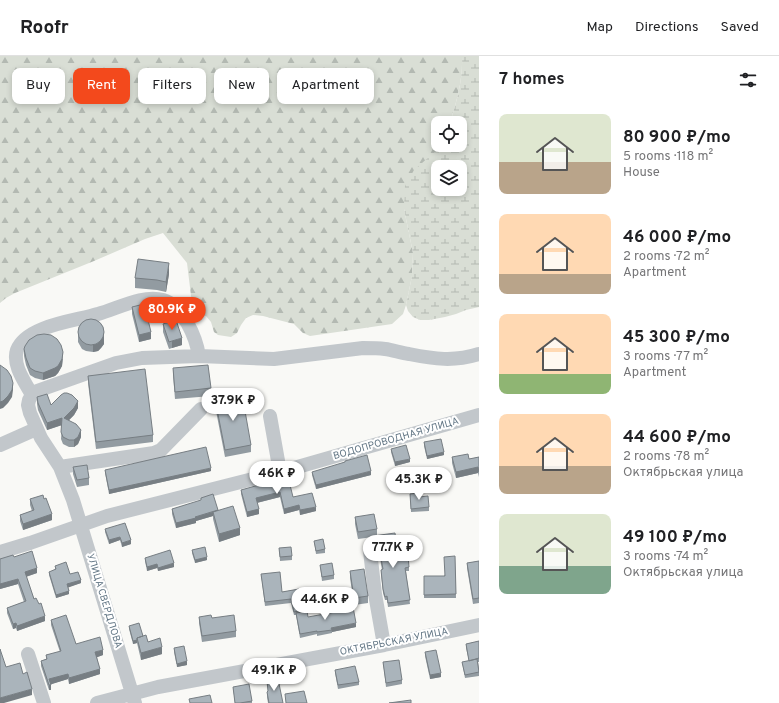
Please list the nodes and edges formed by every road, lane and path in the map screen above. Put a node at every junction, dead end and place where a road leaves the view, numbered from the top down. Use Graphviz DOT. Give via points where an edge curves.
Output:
graph roads {
  1 [pos="479,354"];
  2 [pos="200,356"];
  3 [pos="32,395"];
  4 [pos="201,409"];
  5 [pos="479,415"];
  6 [pos="270,416"];
  7 [pos="36,429"];
  8 [pos="0,445"];
  9 [pos="60,468"];
  10 [pos="280,472"];
  11 [pos="80,525"];
  12 [pos="370,551"];
  13 [pos="0,552"];
  14 [pos="479,625"];
  15 [pos="384,645"];
  16 [pos="28,654"];
  17 [pos="134,698"];
  18 [pos="44,703"];
  19 [pos="97,703"];
  1 -- 2 [label="street" via="449,360 386,349 364,348 274,359"];
  2 -- 3 [label="street" via="142,358 116,363"];
  2 -- 3 [label="street" via="195,340 180,312 163,300 144,300 98,315 55,324 29,336 17,350 16,364"];
  3 -- 7 [label="street, УЛИЦА СВЕРДЛОВА" via="28,405"];
  4 -- 9 [label="street" via="154,453"];
  5 -- 10 [label="street, ВОДОПРОВОДНАЯ УЛИЦА"];
  6 -- 10 [label="street"];
  7 -- 8 [label="street"];
  7 -- 9 [label="street, УЛИЦА СВЕРДЛОВА"];
  9 -- 11 [label="street, УЛИЦА СВЕРДЛОВА"];
  10 -- 11 [label="street, ВОДОПРОВОДНАЯ УЛИЦА"];
  11 -- 13 [label="street, ВОДОПРОВОДНАЯ УЛИЦА"];
  11 -- 17 [label="street, УЛИЦА СВЕРДЛОВА"];
  12 -- 15 [label="street"];
  14 -- 15 [label="street, ОКТЯБРЬСКАЯ УЛИЦА"];
  15 -- 17 [label="street, ОКТЯБРЬСКАЯ УЛИЦА" via="158,687"];
  16 -- 18 [label="street"];
  17 -- 19 [label="street, ОКТЯБРЬСКАЯ УЛИЦА"];
}
